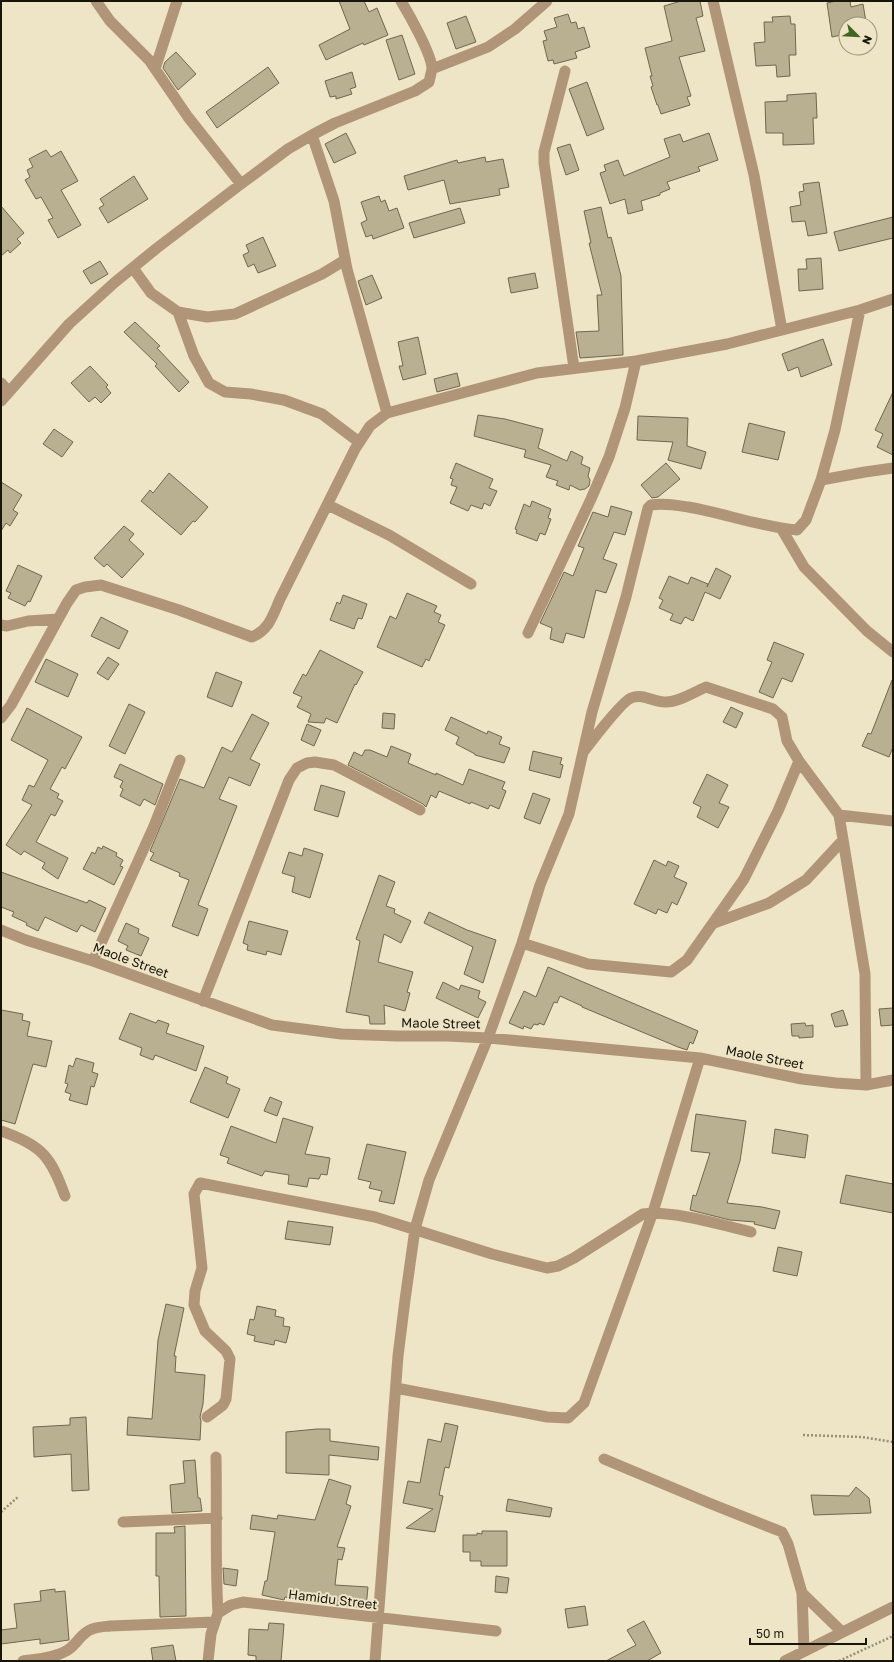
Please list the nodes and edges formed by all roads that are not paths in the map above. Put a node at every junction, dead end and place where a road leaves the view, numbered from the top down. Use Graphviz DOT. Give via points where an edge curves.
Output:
graph roads {
  1 [pos="96,1"];
  2 [pos="177,1"];
  3 [pos="400,1"];
  4 [pos="547,1"];
  5 [pos="713,1"];
  6 [pos="155,69"];
  7 [pos="432,69"];
  8 [pos="565,71"];
  9 [pos="312,135"];
  10 [pos="241,184"];
  11 [pos="345,260"];
  12 [pos="132,268"];
  13 [pos="893,299"];
  14 [pos="860,310"];
  15 [pos="178,312"];
  16 [pos="782,330"];
  17 [pos="636,361"];
  18 [pos="574,368"];
  19 [pos="1,383"];
  20 [pos="9,392"];
  21 [pos="1,402"];
  22 [pos="386,412"];
  23 [pos="359,442"];
  24 [pos="893,468"];
  25 [pos="821,480"];
  26 [pos="328,505"];
  27 [pos="781,528"];
  28 [pos="471,584"];
  29 [pos="58,619"];
  30 [pos="1,625"];
  31 [pos="528,633"];
  32 [pos="893,652"];
  33 [pos="1,718"];
  34 [pos="581,754"];
  35 [pos="180,760"];
  36 [pos="799,761"];
  37 [pos="420,810"];
  38 [pos="839,815"];
  39 [pos="893,821"];
  40 [pos="843,840"];
  41 [pos="714,923"];
  42 [pos="1,930"];
  43 [pos="522,943"];
  44 [pos="93,961"];
  45 [pos="204,1001"];
  46 [pos="488,1038"];
  47 [pos="700,1058"];
  48 [pos="893,1080"];
  49 [pos="866,1085"];
  50 [pos="1,1131"];
  51 [pos="65,1196"];
  52 [pos="653,1212"];
  53 [pos="416,1229"];
  54 [pos="751,1232"];
  55 [pos="396,1388"];
  56 [pos="207,1417"];
  57 [pos="216,1456"];
  58 [pos="604,1459"];
  59 [pos="217,1518"];
  60 [pos="123,1522"];
  61 [pos="802,1593"];
  62 [pos="893,1607"];
  63 [pos="216,1618"];
  64 [pos="377,1618"];
  65 [pos="496,1631"];
  66 [pos="842,1632"];
  67 [pos="804,1651"];
  68 [pos="23,1661"];
  69 [pos="208,1661"];
  70 [pos="375,1661"];
  71 [pos="785,1661"];
  1 -- 6 [label="street"];
  2 -- 6 [label="street"];
  3 -- 7 [label="street" via="425,46"];
  4 -- 7 [label="street" via="515,30 488,47"];
  5 -- 16 [label="street" via="754,175"];
  6 -- 10 [label="street" via="188,117"];
  7 -- 9 [label="street" via="429,82 415,91"];
  8 -- 18 [label="street" via="544,152 544,163"];
  9 -- 10 [label="street" via="288,149"];
  9 -- 11 [label="street" via="334,201"];
  10 -- 12 [label="street"];
  11 -- 15 [label="street" via="322,274 235,314 207,317"];
  11 -- 22 [label="street"];
  12 -- 15 [label="street" via="151,294"];
  12 -- 20 [label="street" via="69,324"];
  13 -- 14 [label="street"];
  14 -- 16 [label="street"];
  14 -- 25 [label="street" via="835,430"];
  15 -- 23 [label="street" via="194,356 209,383 226,392 284,400 322,414"];
  16 -- 17 [label="street" via="727,344"];
  17 -- 18 [label="street"];
  17 -- 31 [label="street" via="625,408 609,457"];
  18 -- 22 [label="street" via="537,373"];
  19 -- 20 [label="street"];
  20 -- 21 [label="street"];
  22 -- 23 [label="street" via="370,426"];
  23 -- 26 [label="street"];
  24 -- 25 [label="street"];
  25 -- 27 [label="street" via="806,520 797,530"];
  26 -- 28 [label="street" via="389,535"];
  26 -- 29 [label="street" via="269,625 260,634 252,637 101,585 76,590"];
  27 -- 32 [label="street" via="804,567 867,631"];
  27 -- 34 [label="street" via="707,510 663,503 648,508 626,597"];
  29 -- 30 [label="street"];
  29 -- 33 [label="street" via="11,705"];
  34 -- 36 [label="street" via="630,698 643,696 665,703 678,701 706,687 773,709 782,717 787,741"];
  34 -- 43 [label="street" via="569,814 540,886"];
  35 -- 44 [label="street" via="154,826"];
  36 -- 38 [label="street"];
  36 -- 41 [label="street" via="778,811 744,879"];
  37 -- 45 [label="street" via="334,766 315,762 297,768 290,780"];
  38 -- 39 [label="street"];
  38 -- 40 [label="street"];
  40 -- 41 [label="street" via="806,880 769,903"];
  40 -- 49 [label="street" via="865,974"];
  41 -- 43 [label="street" via="687,960 671,972 588,964"];
  42 -- 44 [label="street, Maole Street"];
  43 -- 46 [label="street"];
  44 -- 45 [label="street, Maole Street"];
  45 -- 46 [label="street, Maole Street" via="272,1025 341,1034"];
  46 -- 47 [label="street, Maole Street"];
  46 -- 53 [label="street" via="429,1180"];
  47 -- 49 [label="street, Maole Street" via="802,1079"];
  47 -- 52 [label="street"];
  48 -- 49 [label="street, Maole Street"];
  50 -- 51 [label="street" via="40,1150 52,1164"];
  52 -- 53 [label="street" via="643,1214 574,1258 547,1268 492,1254"];
  52 -- 54 [label="street"];
  52 -- 55 [label="street" via="584,1403 568,1418 547,1417"];
  53 -- 55 [label="street" via="404,1300"];
  53 -- 56 [label="street" via="375,1217 200,1183 194,1194 202,1268 194,1305 205,1331 226,1351 230,1359 226,1399 223,1405"];
  55 -- 64 [label="street"];
  57 -- 59 [label="street"];
  58 -- 61 [label="street" via="782,1532"];
  59 -- 60 [label="street"];
  59 -- 63 [label="street"];
  61 -- 66 [label="street"];
  61 -- 67 [label="street"];
  62 -- 66 [label="street"];
  63 -- 64 [label="street, Hamidu Street" via="231,1606 243,1602"];
  63 -- 68 [label="street" via="94,1628 84,1633 66,1652"];
  63 -- 69 [label="street"];
  64 -- 65 [label="street, Hamidu Street"];
  64 -- 70 [label="street"];
  66 -- 67 [label="street"];
  67 -- 71 [label="street"];
}
